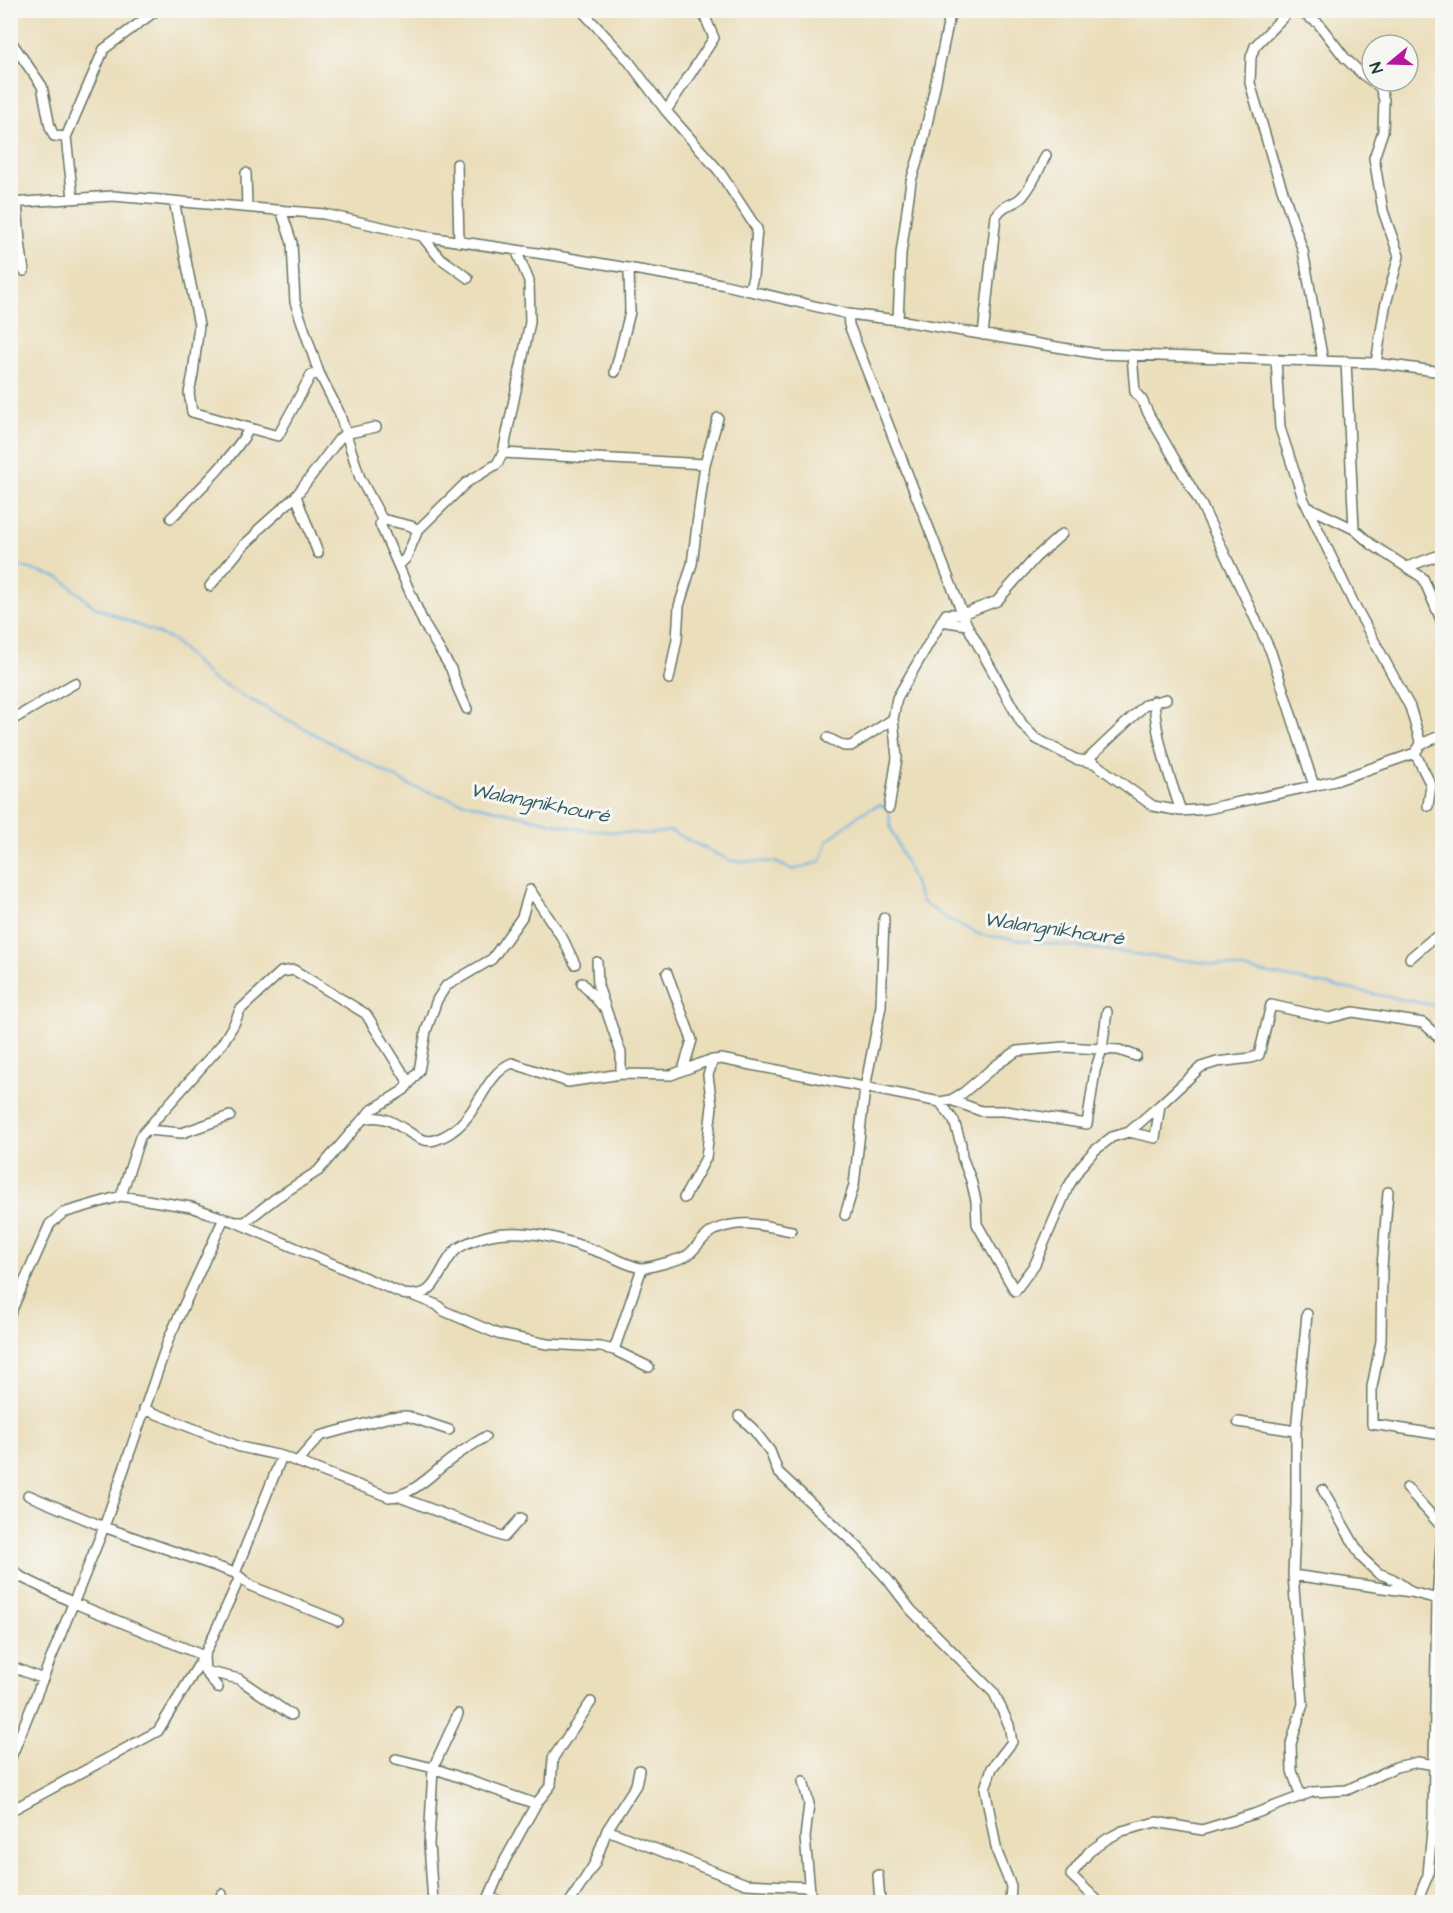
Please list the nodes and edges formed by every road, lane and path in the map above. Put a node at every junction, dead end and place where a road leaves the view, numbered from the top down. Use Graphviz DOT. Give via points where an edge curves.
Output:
graph roads {
  1 [pos="157,10"];
  2 [pos="581,10"];
  3 [pos="702,10"];
  4 [pos="951,10"];
  5 [pos="1290,10"];
  6 [pos="1297,10"];
  7 [pos="10,40"];
  8 [pos="666,111"];
  9 [pos="66,137"];
  10 [pos="1046,155"];
  11 [pos="458,164"];
  12 [pos="246,173"];
  13 [pos="73,198"];
  14 [pos="174,201"];
  15 [pos="14,203"];
  16 [pos="247,207"];
  17 [pos="281,210"];
  18 [pos="422,236"];
  19 [pos="459,242"];
  20 [pos="516,250"];
  21 [pos="629,268"];
  22 [pos="24,271"];
  23 [pos="468,278"];
  24 [pos="749,291"];
  25 [pos="848,314"];
  26 [pos="898,320"];
  27 [pos="983,334"];
  28 [pos="1132,355"];
  29 [pos="1276,359"];
  30 [pos="1323,361"];
  31 [pos="1346,361"];
  32 [pos="1376,363"];
  33 [pos="319,372"];
  34 [pos="615,372"];
  35 [pos="1443,372"];
  36 [pos="718,418"];
  37 [pos="250,428"];
  38 [pos="376,428"];
  39 [pos="345,434"];
  40 [pos="503,453"];
  41 [pos="705,464"];
  42 [pos="296,496"];
  43 [pos="1310,508"];
  44 [pos="171,518"];
  45 [pos="382,519"];
  46 [pos="1354,529"];
  47 [pos="418,530"];
  48 [pos="1062,534"];
  49 [pos="318,553"];
  50 [pos="1443,554"];
  51 [pos="399,565"];
  52 [pos="1407,567"];
  53 [pos="210,586"];
  54 [pos="963,614"];
  55 [pos="941,621"];
  56 [pos="1443,622"];
  57 [pos="967,625"];
  58 [pos="669,679"];
  59 [pos="75,683"];
  60 [pos="1166,699"];
  61 [pos="1154,701"];
  62 [pos="467,709"];
  63 [pos="893,719"];
  64 [pos="10,721"];
  65 [pos="1443,735"];
  66 [pos="828,738"];
  67 [pos="1421,744"];
  68 [pos="1415,753"];
  69 [pos="1086,761"];
  70 [pos="1314,786"];
  71 [pos="1428,806"];
  72 [pos="889,808"];
  73 [pos="1181,811"];
  74 [pos="884,918"];
  75 [pos="1443,934"];
  76 [pos="1410,958"];
  77 [pos="597,962"];
  78 [pos="575,964"];
  79 [pos="667,973"];
  80 [pos="582,983"];
  81 [pos="607,1012"];
  82 [pos="1107,1012"];
  83 [pos="1443,1040"];
  84 [pos="1102,1049"];
  85 [pos="1136,1056"];
  86 [pos="713,1060"];
  87 [pos="683,1070"];
  88 [pos="621,1074"];
  89 [pos="409,1083"];
  90 [pos="865,1088"];
  91 [pos="951,1100"];
  92 [pos="940,1102"];
  93 [pos="1160,1105"];
  94 [pos="230,1116"];
  95 [pos="363,1120"];
  96 [pos="147,1130"];
  97 [pos="1129,1132"];
  98 [pos="1389,1192"];
  99 [pos="121,1196"];
  100 [pos="684,1198"];
  101 [pos="845,1215"];
  102 [pos="224,1218"];
  103 [pos="235,1222"];
  104 [pos="791,1231"];
  105 [pos="642,1268"];
  106 [pos="414,1296"];
  107 [pos="10,1314"];
  108 [pos="1307,1314"];
  109 [pos="614,1350"];
  110 [pos="649,1367"];
  111 [pos="144,1409"];
  112 [pos="739,1416"];
  113 [pos="1238,1422"];
  114 [pos="449,1430"];
  115 [pos="1296,1431"];
  116 [pos="1443,1435"];
  117 [pos="485,1437"];
  118 [pos="282,1456"];
  119 [pos="297,1462"];
  120 [pos="1407,1488"];
  121 [pos="1323,1490"];
  122 [pos="28,1495"];
  123 [pos="397,1496"];
  124 [pos="521,1518"];
  125 [pos="104,1527"];
  126 [pos="1443,1527"];
  127 [pos="1443,1532"];
  128 [pos="10,1567"];
  129 [pos="237,1575"];
  130 [pos="1293,1575"];
  131 [pos="1411,1592"];
  132 [pos="1440,1600"];
  133 [pos="74,1604"];
  134 [pos="338,1620"];
  135 [pos="204,1656"];
  136 [pos="10,1666"];
  137 [pos="205,1671"];
  138 [pos="44,1679"];
  139 [pos="218,1688"];
  140 [pos="591,1702"];
  141 [pos="458,1713"];
  142 [pos="291,1715"];
  143 [pos="396,1759"];
  144 [pos="10,1760"];
  145 [pos="1437,1762"];
  146 [pos="433,1768"];
  147 [pos="639,1770"];
  148 [pos="802,1781"];
  149 [pos="1301,1797"];
  150 [pos="536,1804"];
  151 [pos="10,1811"];
  152 [pos="607,1830"];
  153 [pos="878,1875"];
  154 [pos="809,1887"];
  155 [pos="433,1902"];
  156 [pos="501,1902"];
  157 [pos="570,1902"];
  158 [pos="811,1902"];
  159 [pos="880,1902"];
  160 [pos="1010,1902"];
  161 [pos="1099,1902"];
  162 [pos="1417,1902"];
  1 -- 9 [label="street" via="104,49"];
  2 -- 8 [label="street" via="627,59"];
  3 -- 8 [label="street" via="714,38"];
  4 -- 26 [label="street" via="911,181 901,254"];
  5 -- 30 [label="street" via="1255,46 1250,83 1303,251"];
  6 -- 32 [label="street" via="1318,23 1345,58 1380,87 1384,100 1383,131 1374,158 1383,211 1399,255"];
  7 -- 9 [label="street" via="42,86 54,136"];
  8 -- 24 [label="street" via="719,171 757,229"];
  9 -- 13 [label="street"];
  10 -- 27 [label="street" via="1022,196 1002,207 996,216"];
  11 -- 19 [label="street"];
  12 -- 16 [label="street"];
  13 -- 14 [label="street" via="113,196"];
  13 -- 15 [label="street"];
  14 -- 16 [label="street"];
  14 -- 37 [label="street" via="199,325 189,393 192,412"];
  15 -- 22 [label="street"];
  16 -- 17 [label="street"];
  17 -- 18 [label="street" via="324,214"];
  17 -- 33 [label="street" via="292,243 296,302"];
  18 -- 19 [label="street"];
  18 -- 23 [label="street" via="439,257"];
  19 -- 20 [label="street"];
  20 -- 21 [label="street"];
  20 -- 40 [label="street" via="529,281 530,322"];
  21 -- 24 [label="street"];
  21 -- 34 [label="street" via="630,312"];
  24 -- 25 [label="street"];
  25 -- 26 [label="street"];
  25 -- 54 [label="street" via="849,325"];
  26 -- 27 [label="street"];
  27 -- 28 [label="street" via="1098,354"];
  28 -- 29 [label="street"];
  28 -- 70 [label="street" via="1136,392 1202,506 1271,652"];
  29 -- 30 [label="street"];
  29 -- 43 [label="street" via="1280,428 1303,498"];
  30 -- 31 [label="street"];
  31 -- 32 [label="street"];
  31 -- 46 [label="street"];
  32 -- 35 [label="street"];
  33 -- 37 [label="street" via="311,375 278,436"];
  33 -- 39 [label="street"];
  36 -- 41 [label="street"];
  37 -- 44 [label="street"];
  38 -- 39 [label="street"];
  39 -- 42 [label="street"];
  39 -- 45 [label="street" via="360,478"];
  40 -- 41 [label="street"];
  40 -- 47 [label="street" via="497,464 466,483"];
  41 -- 58 [label="street" via="692,564 679,606"];
  42 -- 49 [label="street"];
  42 -- 53 [label="street" via="258,530"];
  43 -- 46 [label="street"];
  43 -- 67 [label="street" via="1353,602 1410,707"];
  45 -- 47 [label="street"];
  45 -- 51 [label="street" via="380,524"];
  46 -- 52 [label="street"];
  47 -- 51 [label="street"];
  48 -- 54 [label="street" via="997,601"];
  50 -- 52 [label="street"];
  51 -- 62 [label="street" via="424,624 452,669"];
  52 -- 56 [label="street" via="1423,578"];
  54 -- 55 [label="street" via="946,614"];
  54 -- 57 [label="street"];
  55 -- 57 [label="street"];
  55 -- 63 [label="street" via="897,698"];
  57 -- 69 [label="street" via="1022,724 1035,738"];
  59 -- 64 [label="street"];
  60 -- 61 [label="street"];
  61 -- 69 [label="street"];
  61 -- 73 [label="street" via="1167,769"];
  63 -- 66 [label="street" via="851,746"];
  63 -- 72 [label="street" via="897,758"];
  65 -- 67 [label="street"];
  67 -- 68 [label="street"];
  68 -- 70 [label="street"];
  68 -- 71 [label="street" via="1431,785"];
  69 -- 73 [label="street" via="1154,806"];
  70 -- 73 [label="street"];
  74 -- 90 [label="street" via="881,1006"];
  75 -- 76 [label="street"];
  77 -- 81 [label="street" via="598,986"];
  78 -- 89 [label="street" via="530,890 522,917 492,959 446,986 437,1000 426,1031 419,1071"];
  79 -- 87 [label="street" via="692,1040"];
  80 -- 81 [label="street"];
  81 -- 88 [label="street" via="621,1053"];
  82 -- 84 [label="street"];
  83 -- 93 [label="street" via="1423,1023 1353,1012 1329,1018 1271,1005 1259,1055 1201,1067"];
  84 -- 85 [label="street"];
  84 -- 91 [label="street" via="1064,1047 1017,1052"];
  84 -- 91 [label="street" via="1087,1124 981,1111"];
  86 -- 87 [label="street"];
  86 -- 90 [label="street"];
  86 -- 100 [label="street" via="708,1075 712,1106 706,1158"];
  87 -- 88 [label="street" via="671,1075"];
  88 -- 95 [label="street" via="568,1082 512,1063 502,1067 455,1131 433,1142 418,1139 389,1121 370,1117"];
  89 -- 95 [label="street"];
  89 -- 96 [label="street" via="366,1014 294,970 281,972 240,1010 222,1044"];
  90 -- 92 [label="street"];
  90 -- 101 [label="street" via="854,1185"];
  91 -- 92 [label="street"];
  92 -- 97 [label="street" via="954,1121 972,1180 977,1224 1015,1291 1035,1264 1081,1166 1112,1137"];
  93 -- 97 [label="street"];
  93 -- 97 [label="street" via="1155,1137"];
  94 -- 96 [label="street" via="182,1133"];
  95 -- 103 [label="street" via="318,1171 245,1222"];
  96 -- 99 [label="street" via="140,1137"];
  98 -- 116 [label="street" via="1372,1424"];
  99 -- 102 [label="street" via="191,1207"];
  99 -- 107 [label="street" via="63,1213 50,1224"];
  102 -- 103 [label="street"];
  102 -- 111 [label="street" via="169,1338"];
  103 -- 106 [label="street"];
  104 -- 105 [label="street" via="740,1222 713,1230 686,1257"];
  105 -- 106 [label="street" via="549,1237 509,1233 486,1236 461,1246 436,1282"];
  105 -- 109 [label="street"];
  106 -- 109 [label="street" via="498,1334 547,1344"];
  108 -- 115 [label="street"];
  109 -- 110 [label="street"];
  111 -- 118 [label="street" via="240,1447"];
  111 -- 125 [label="street"];
  112 -- 160 [label="street" via="770,1451 778,1472 858,1547 911,1610 994,1693 1009,1725 1012,1742 992,1768 985,1788 997,1852 1011,1886"];
  113 -- 115 [label="street"];
  114 -- 119 [label="street" via="407,1416 390,1417 320,1436"];
  115 -- 130 [label="street"];
  117 -- 123 [label="street" via="417,1487"];
  118 -- 119 [label="street"];
  118 -- 129 [label="street"];
  119 -- 123 [label="street" via="389,1497"];
  120 -- 126 [label="street"];
  121 -- 131 [label="street" via="1362,1558 1378,1573"];
  122 -- 125 [label="street"];
  123 -- 124 [label="street" via="504,1537"];
  125 -- 129 [label="street"];
  125 -- 133 [label="street"];
  127 -- 132 [label="street"];
  128 -- 133 [label="street" via="21,1577"];
  129 -- 134 [label="street" via="251,1586"];
  129 -- 135 [label="street"];
  130 -- 131 [label="street"];
  130 -- 149 [label="street" via="1304,1704 1292,1744 1292,1771"];
  131 -- 132 [label="street"];
  132 -- 145 [label="street"];
  133 -- 135 [label="street"];
  133 -- 138 [label="street"];
  135 -- 137 [label="street"];
  135 -- 151 [label="street" via="158,1731"];
  136 -- 138 [label="street"];
  137 -- 139 [label="street"];
  137 -- 142 [label="street" via="239,1679"];
  138 -- 144 [label="street"];
  140 -- 150 [label="street" via="553,1758 551,1785"];
  141 -- 146 [label="street"];
  143 -- 146 [label="street"];
  145 -- 149 [label="street" via="1396,1767 1347,1790 1312,1792"];
  145 -- 162 [label="street" via="1428,1875"];
  146 -- 150 [label="street"];
  146 -- 155 [label="street" via="429,1844"];
  147 -- 152 [label="street" via="636,1785"];
  148 -- 154 [label="street" via="809,1804 805,1838"];
  149 -- 161 [label="street" via="1202,1830 1156,1822 1122,1831 1089,1852 1071,1875"];
  150 -- 156 [label="street" via="489,1897"];
  152 -- 154 [label="street" via="746,1884"];
  152 -- 157 [label="street" via="595,1863"];
  153 -- 159 [label="street"];
  154 -- 158 [label="street"];
}
